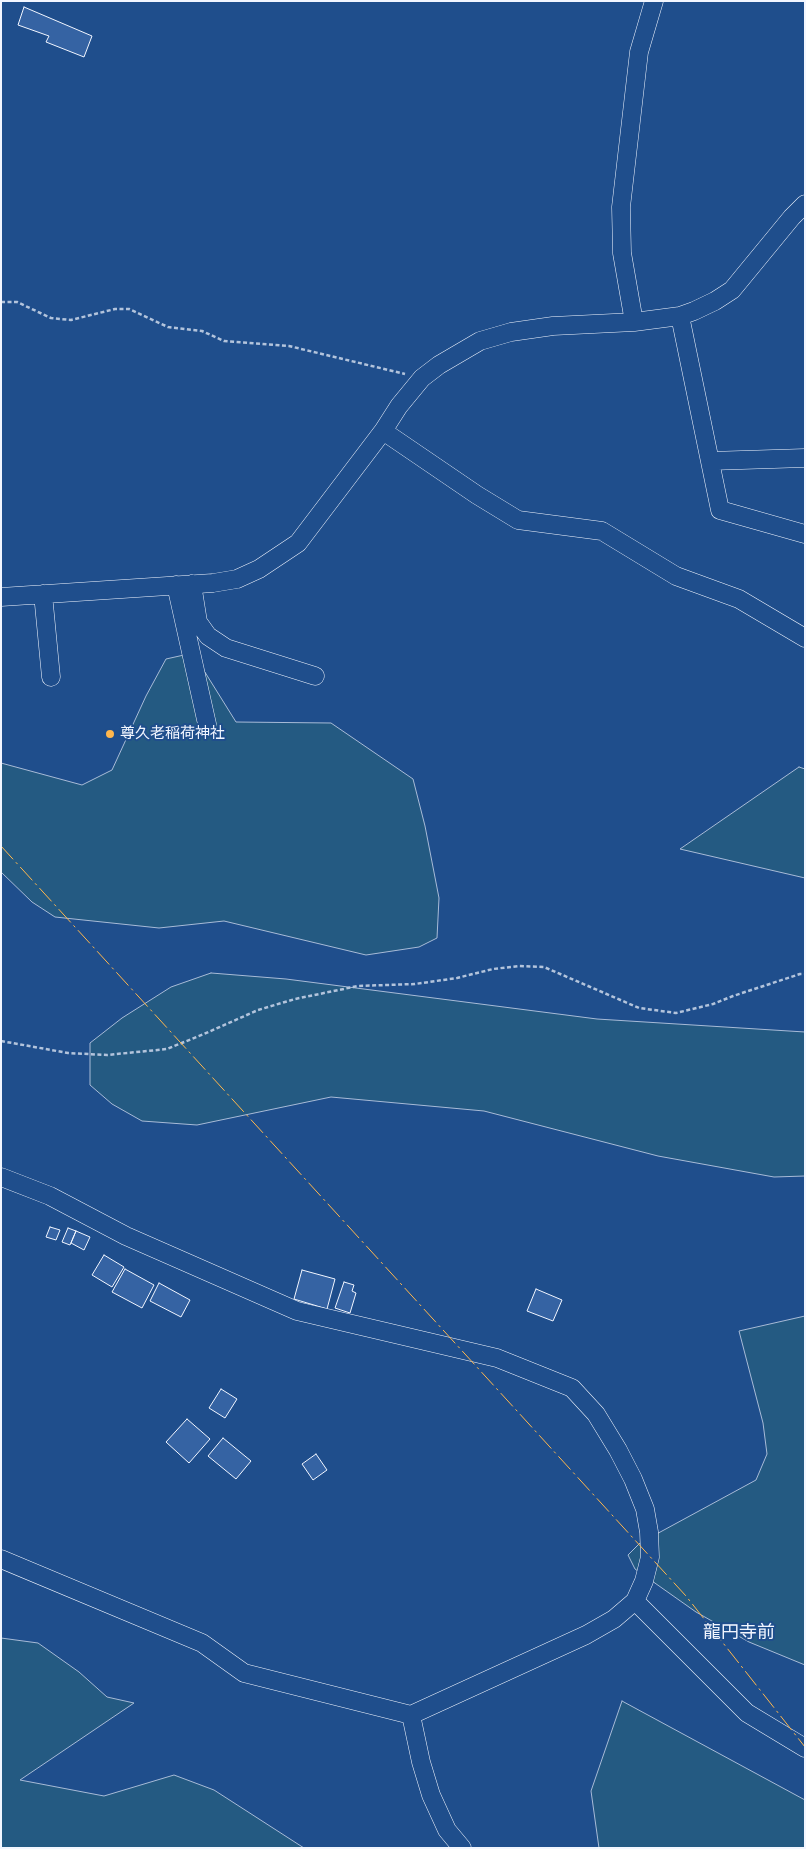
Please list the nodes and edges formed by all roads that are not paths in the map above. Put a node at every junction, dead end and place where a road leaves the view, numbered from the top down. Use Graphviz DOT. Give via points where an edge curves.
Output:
graph roads {
  1 [pos="654,1"];
  2 [pos="805,204"];
  3 [pos="680,316"];
  4 [pos="634,322"];
  5 [pos="383,431"];
  6 [pos="805,458"];
  7 [pos="710,461"];
  8 [pos="805,534"];
  9 [pos="184,585"];
  10 [pos="43,594"];
  11 [pos="1,597"];
  12 [pos="805,638"];
  13 [pos="315,676"];
  14 [pos="51,677"];
  15 [pos="207,724"];
  16 [pos="1,1177"];
  17 [pos="1,1559"];
  18 [pos="635,1601"];
  19 [pos="411,1715"];
  20 [pos="805,1748"];
  21 [pos="462,1848"];
  1 -- 4 [label="street" via="638,52 621,207 622,253"];
  2 -- 3 [label="street" via="732,290"];
  3 -- 4 [label="street"];
  3 -- 7 [label="street"];
  4 -- 5 [label="street" via="554,326 480,341 422,378"];
  5 -- 9 [label="street" via="298,543 259,569 236,579"];
  5 -- 12 [label="street" via="477,496 518,520 602,531 676,576 739,598"];
  6 -- 7 [label="street"];
  7 -- 8 [label="street" via="720,510"];
  9 -- 10 [label="street"];
  9 -- 13 [label="street" via="198,622 208,636 226,648"];
  9 -- 15 [label="street"];
  10 -- 11 [label="street"];
  10 -- 14 [label="street"];
  16 -- 18 [label="street" via="50,1196 126,1236 298,1311 497,1358 572,1388 596,1414 618,1450 645,1509 650,1557"];
  17 -- 19 [label="street" via="202,1643 244,1673"];
  18 -- 19 [label="street" via="614,1619 586,1635"];
  18 -- 20 [label="street" via="747,1713"];
  19 -- 21 [label="street" via="431,1795 447,1830"];
}
